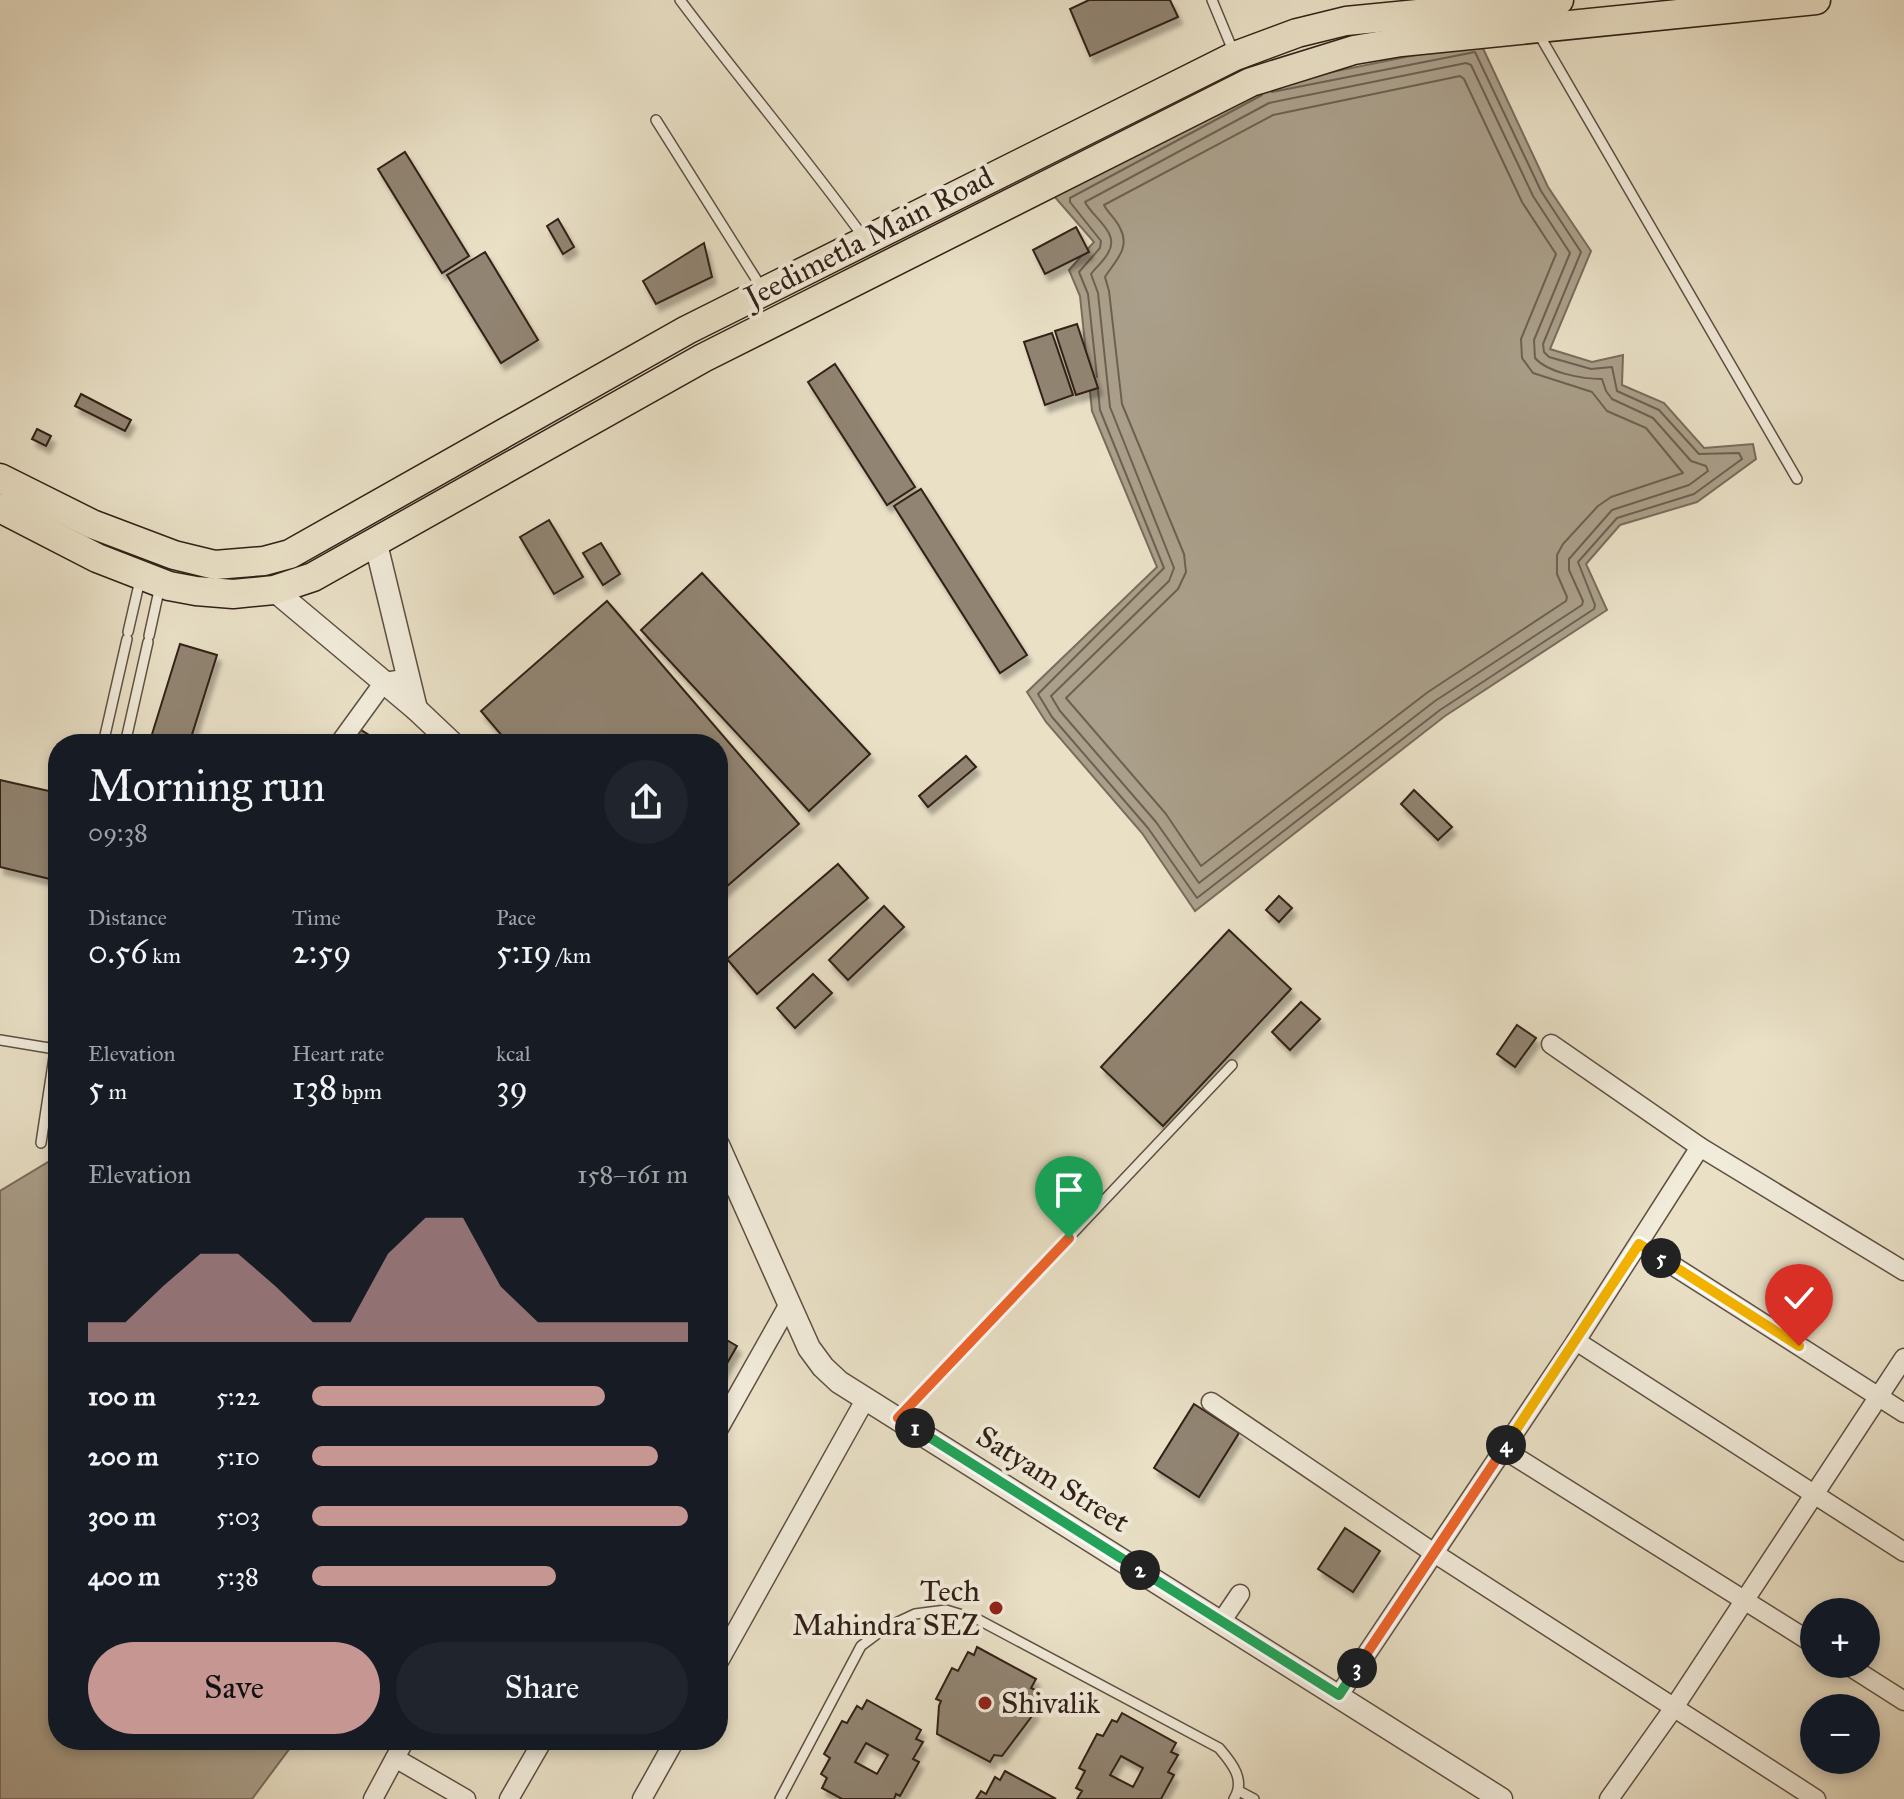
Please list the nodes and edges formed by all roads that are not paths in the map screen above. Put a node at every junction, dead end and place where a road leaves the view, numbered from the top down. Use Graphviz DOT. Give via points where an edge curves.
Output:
graph roads {
  1 [pos="680,0"];
  2 [pos="1212,0"];
  3 [pos="1559,0"];
  4 [pos="1816,0"];
  5 [pos="1730,5"];
  6 [pos="1535,28"];
  7 [pos="1235,56"];
  8 [pos="656,120"];
  9 [pos="866,240"];
  10 [pos="764,292"];
  11 [pos="0,478"];
  12 [pos="1797,479"];
  13 [pos="0,508"];
  14 [pos="376,544"];
  15 [pos="151,579"];
  16 [pos="274,590"];
  17 [pos="409,679"];
  18 [pos="384,682"];
  19 [pos="416,709"];
  20 [pos="105,734"];
  21 [pos="127,734"];
  22 [pos="346,734"];
  23 [pos="442,734"];
  24 [pos="0,1040"];
  25 [pos="1551,1044"];
  26 [pos="48,1048"];
  27 [pos="1232,1065"];
  28 [pos="48,1099"];
  29 [pos="41,1143"];
  30 [pos="1700,1147"];
  31 [pos="728,1167"];
  32 [pos="1639,1244"];
  33 [pos="1904,1271"];
  34 [pos="789,1304"];
  35 [pos="1576,1341"];
  36 [pos="1904,1358"];
  37 [pos="1878,1397"];
  38 [pos="865,1400"];
  39 [pos="1211,1402"];
  40 [pos="728,1412"];
  41 [pos="1904,1413"];
  42 [pos="898,1418"];
  43 [pos="1503,1449"];
  44 [pos="1814,1494"];
  45 [pos="1904,1552"];
  46 [pos="1434,1553"];
  47 [pos="1240,1594"];
  48 [pos="1744,1600"];
  49 [pos="1221,1622"];
  50 [pos="1800,1635"];
  51 [pos="728,1645"];
  52 [pos="1868,1678"];
  53 [pos="1339,1695"];
  54 [pos="1904,1701"];
  55 [pos="1673,1709"];
  56 [pos="399,1750"];
  57 [pos="537,1750"];
  58 [pos="669,1750"];
  59 [pos="395,1758"];
  60 [pos="1236,1795"];
  61 [pos="373,1799"];
  62 [pos="466,1799"];
  63 [pos="509,1799"];
  64 [pos="642,1799"];
  65 [pos="780,1799"];
  66 [pos="1254,1799"];
  67 [pos="1501,1799"];
  68 [pos="1609,1799"];
  69 [pos="1816,1799"];
  1 -- 9 [label="lane"];
  2 -- 7 [label="lane"];
  3 -- 7 [label="main road, Jeedimetla Main Road" via="1346,21"];
  4 -- 5 [label="main road, Jeedimetla Main Road"];
  5 -- 6 [label="main road, Jeedimetla Main Road"];
  6 -- 12 [label="lane"];
  6 -- 14 [label="main road, Jeedimetla Main Road" via="1354,50 1251,82 703,358"];
  7 -- 9 [label="main road, Jeedimetla Main Road"];
  8 -- 10 [label="lane"];
  9 -- 10 [label="main road, Jeedimetla Main Road"];
  10 -- 11 [label="main road, Jeedimetla Main Road" via="602,376 290,554 264,561 215,565 174,555 92,524"];
  13 -- 15 [label="main road, Jeedimetla Main Road"];
  14 -- 16 [label="main road, Jeedimetla Main Road" via="313,577"];
  14 -- 17 [label="street"];
  15 -- 16 [label="main road, Jeedimetla Main Road" via="196,591"];
  15 -- 20 [label="lane" via="127,635"];
  15 -- 21 [label="lane" via="149,639"];
  16 -- 18 [label="street"];
  17 -- 18 [label="street"];
  17 -- 19 [label="street"];
  18 -- 19 [label="street"];
  18 -- 22 [label="street"];
  19 -- 23 [label="street"];
  24 -- 26 [label="lane"];
  25 -- 30 [label="street"];
  27 -- 42 [label="lane"];
  28 -- 29 [label="lane"];
  30 -- 32 [label="street"];
  30 -- 33 [label="street"];
  31 -- 34 [label="street, Satyam Street"];
  32 -- 35 [label="street"];
  32 -- 37 [label="street"];
  34 -- 38 [label="street, Satyam Street" via="823,1367"];
  34 -- 40 [label="street"];
  35 -- 43 [label="street"];
  35 -- 44 [label="street"];
  36 -- 37 [label="street"];
  37 -- 41 [label="street"];
  37 -- 44 [label="street"];
  38 -- 42 [label="street, Satyam Street"];
  38 -- 51 [label="street"];
  39 -- 46 [label="street"];
  42 -- 49 [label="street, Satyam Street"];
  43 -- 46 [label="street"];
  43 -- 48 [label="street"];
  44 -- 45 [label="street"];
  44 -- 48 [label="street"];
  46 -- 53 [label="street"];
  46 -- 55 [label="street"];
  47 -- 49 [label="street"];
  48 -- 50 [label="street"];
  48 -- 55 [label="street"];
  49 -- 53 [label="street, Satyam Street"];
  52 -- 54 [label="street"];
  53 -- 67 [label="street, Satyam Street"];
  55 -- 68 [label="street"];
  55 -- 69 [label="street"];
  56 -- 59 [label="street"];
  57 -- 63 [label="street"];
  58 -- 64 [label="street"];
  59 -- 61 [label="street"];
  59 -- 62 [label="street"];
  60 -- 65 [label="lane" via="1237,1773 1209,1741 979,1620 946,1610 915,1614 861,1646"];
  60 -- 66 [label="lane"];
}
